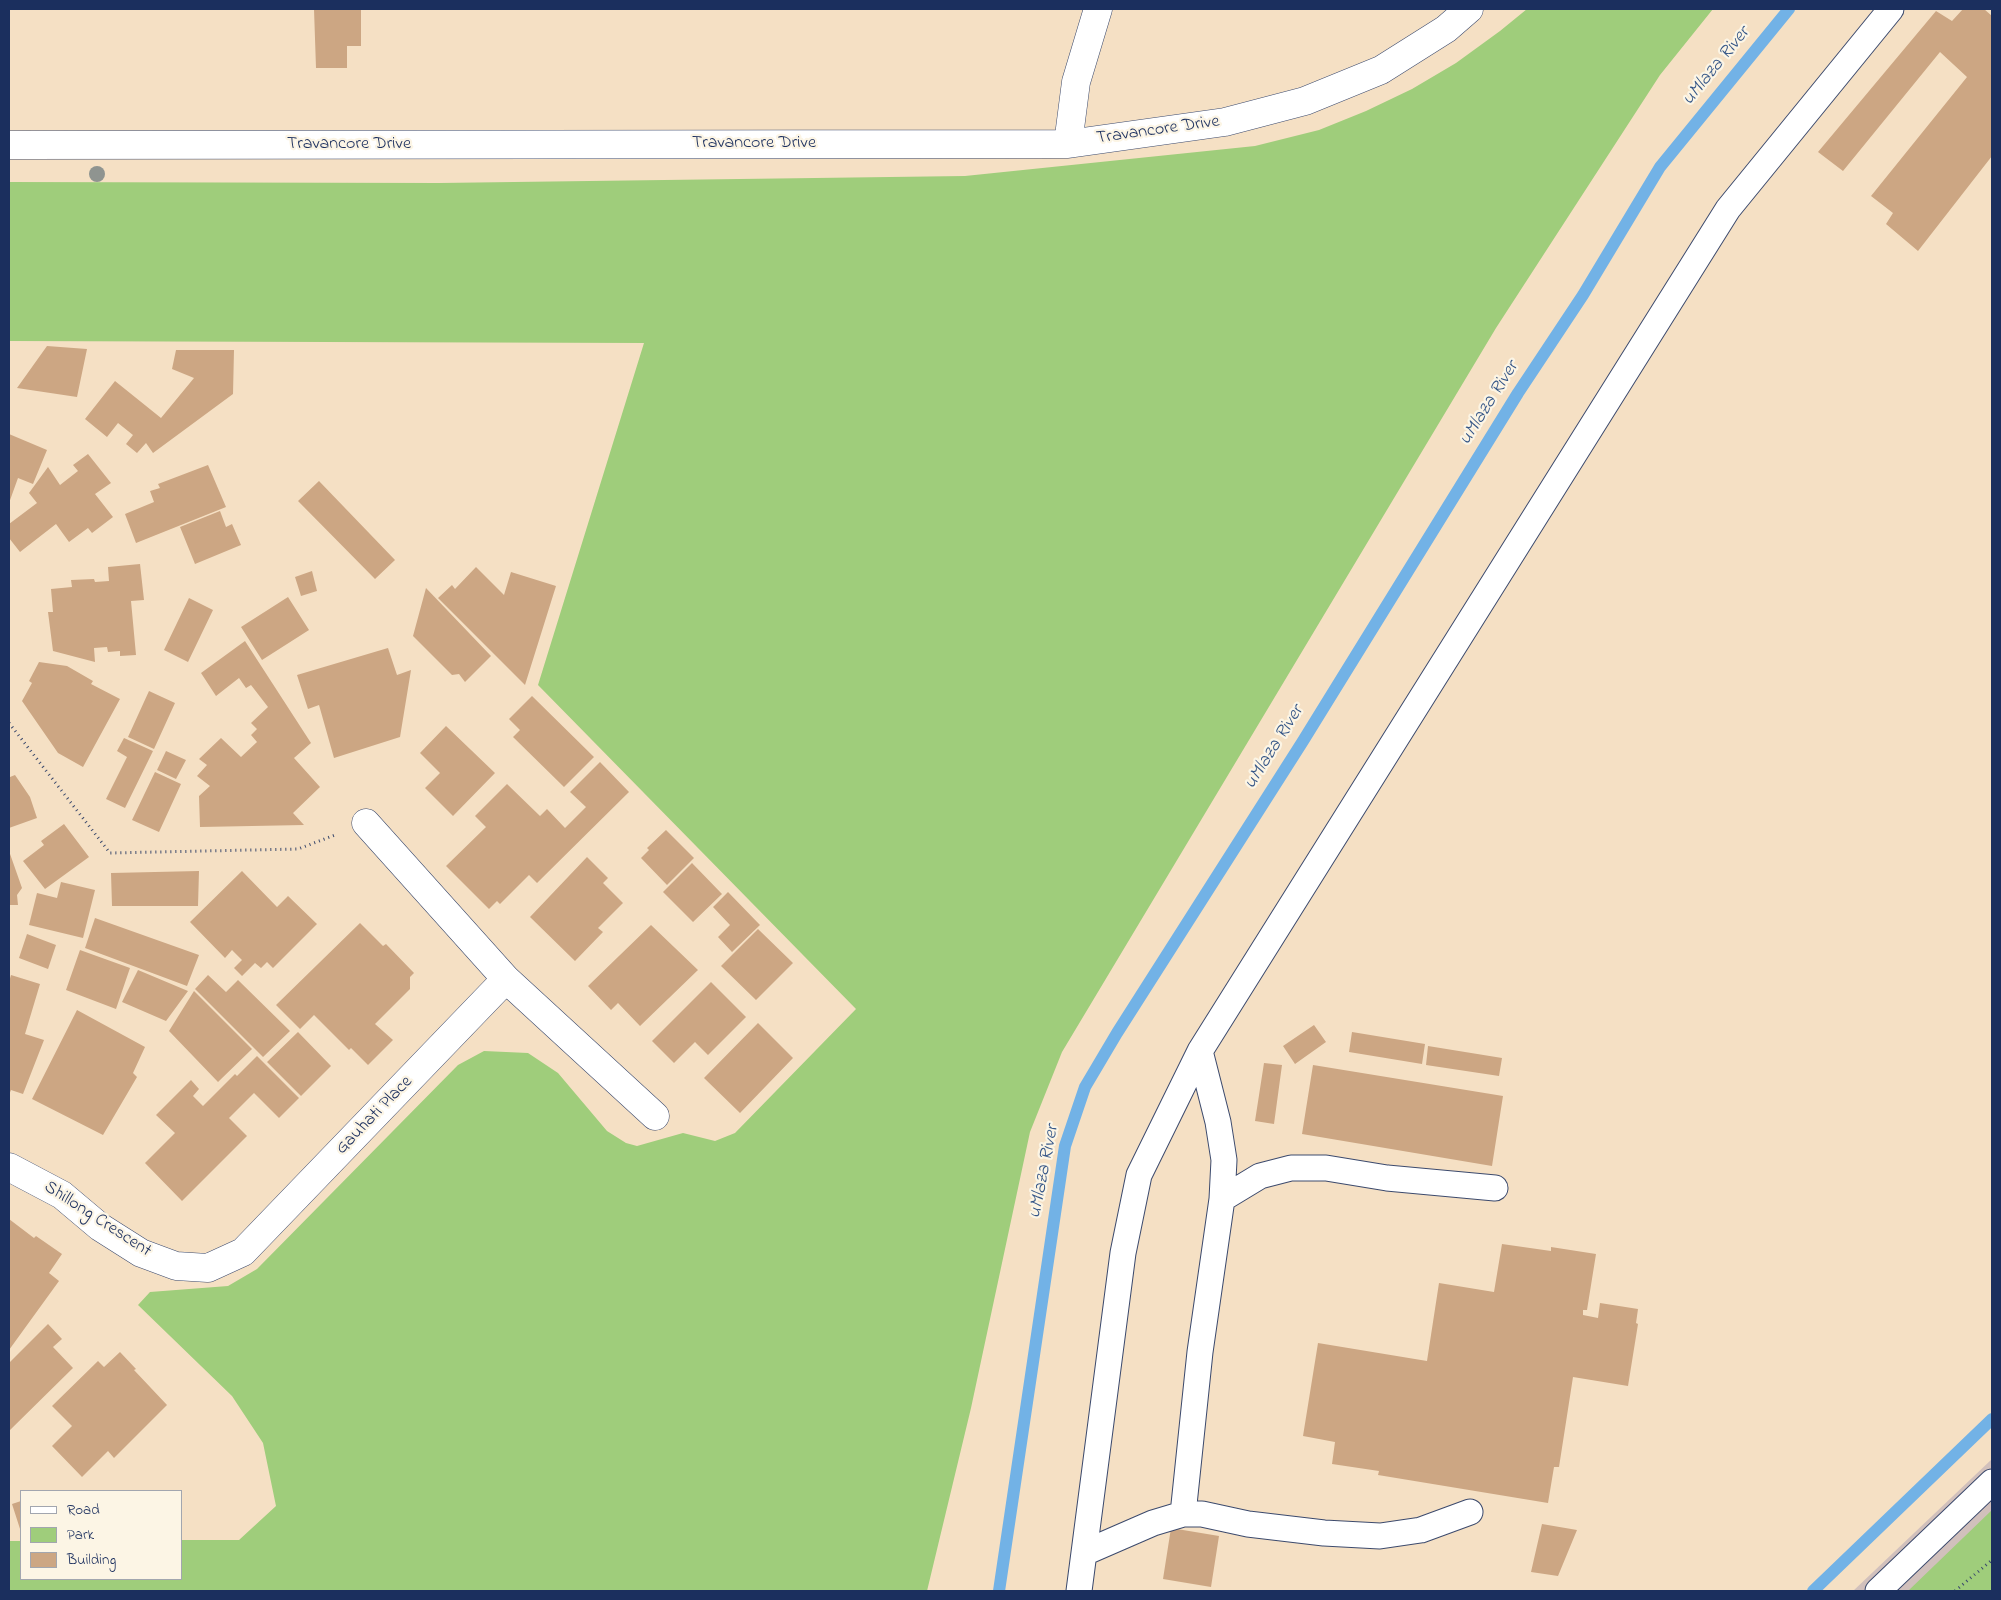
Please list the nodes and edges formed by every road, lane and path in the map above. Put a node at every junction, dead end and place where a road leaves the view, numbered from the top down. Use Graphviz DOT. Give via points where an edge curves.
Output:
graph roads {
  1 [pos="1098,9"];
  2 [pos="1469,9"];
  3 [pos="1891,9"];
  4 [pos="1068,144"];
  5 [pos="9,145"];
  6 [pos="9,723"];
  7 [pos="366,823"];
  8 [pos="506,979"];
  9 [pos="1200,1051"];
  10 [pos="655,1116"];
  11 [pos="9,1167"];
  12 [pos="1495,1188"];
  13 [pos="1222,1199"];
  14 [pos="243,1252"];
  15 [pos="1992,1482"];
  16 [pos="1470,1512"];
  17 [pos="1183,1514"];
  18 [pos="1084,1553"];
  19 [pos="1992,1560"];
  20 [pos="1079,1591"];
  21 [pos="1878,1591"];
  22 [pos="1955,1591"];
  1 -- 4 [label="street" via="1076,82"];
  2 -- 4 [label="street, Travancore Drive" via="1446,29 1381,70 1305,101 1225,122"];
  3 -- 9 [label="lane" via="1728,210"];
  4 -- 5 [label="street, Travancore Drive"];
  6 -- 7 [label="path" via="110,853 298,849"];
  7 -- 8 [label="street"];
  8 -- 10 [label="street"];
  8 -- 14 [label="street, Gauhati Place"];
  9 -- 13 [label="lane" via="1224,1160"];
  9 -- 18 [label="lane" via="1140,1175 1123,1253"];
  11 -- 14 [label="street, Shillong Crescent" via="62,1195 100,1226 141,1252 176,1266 208,1268"];
  12 -- 13 [label="lane" via="1387,1178 1326,1168 1292,1168 1260,1176"];
  13 -- 17 [label="lane" via="1200,1352"];
  15 -- 21 [label="lane"];
  16 -- 17 [label="lane" via="1421,1530 1380,1536 1324,1533 1248,1524 1202,1514"];
  17 -- 18 [label="lane" via="1153,1523"];
  18 -- 20 [label="lane"];
  19 -- 22 [label="path"];
}
